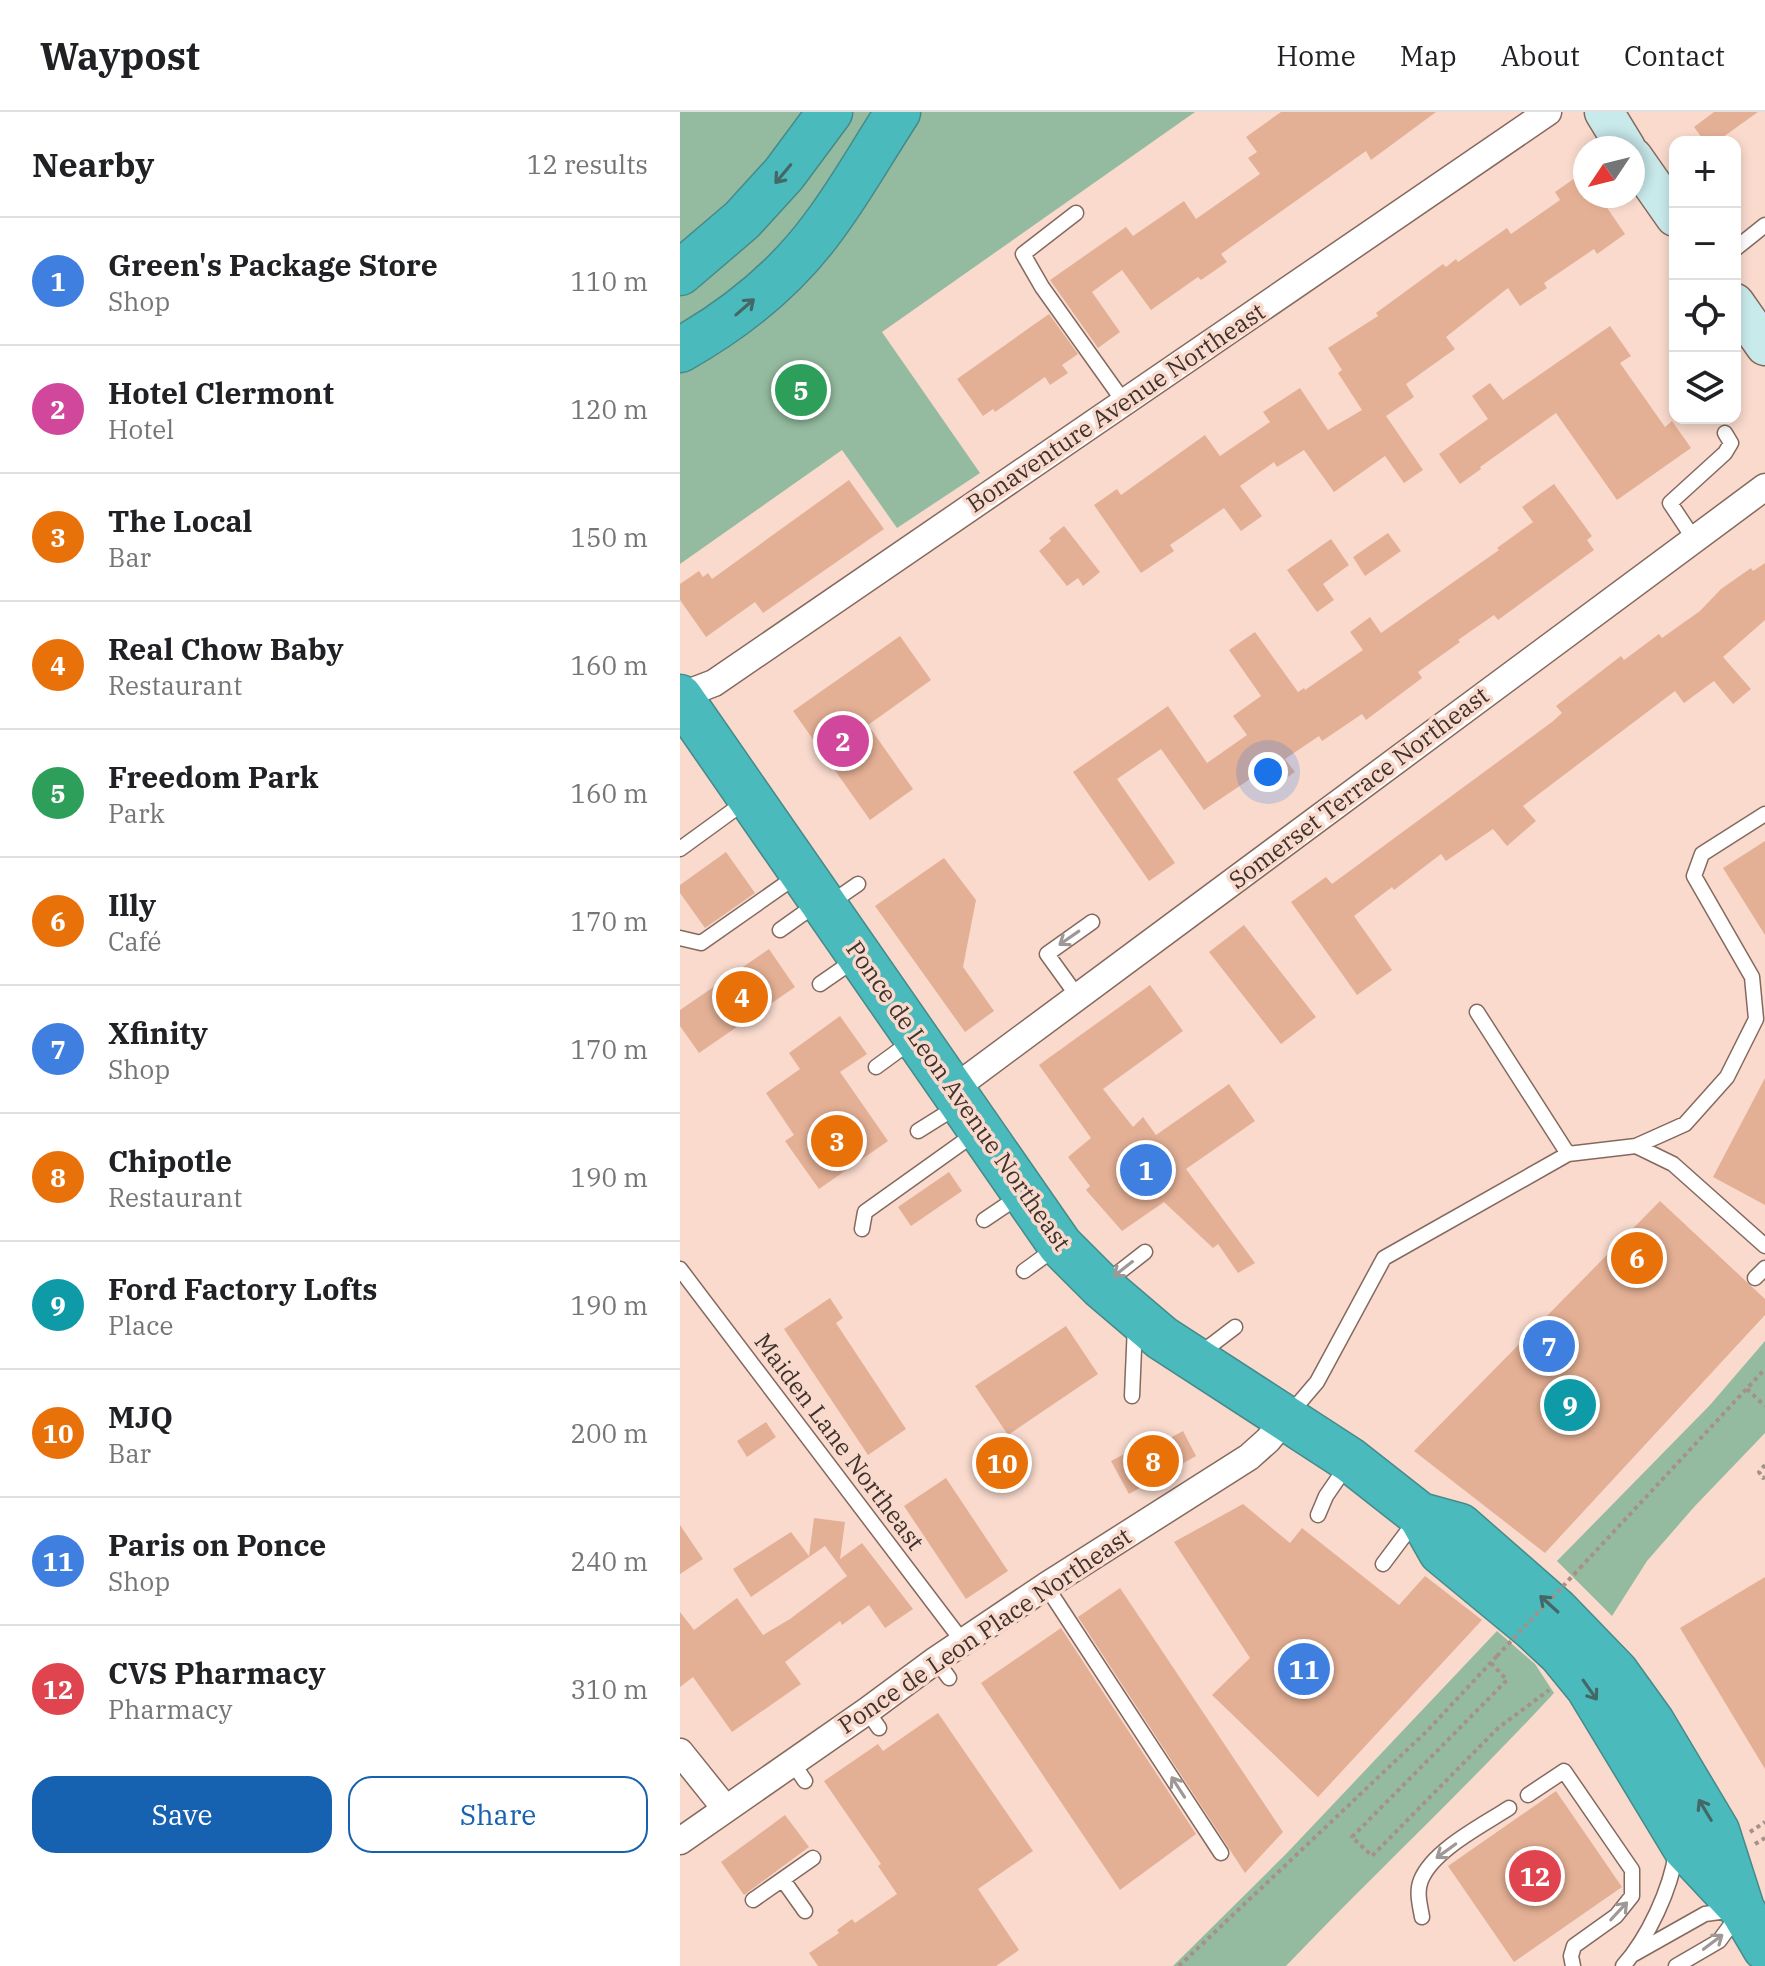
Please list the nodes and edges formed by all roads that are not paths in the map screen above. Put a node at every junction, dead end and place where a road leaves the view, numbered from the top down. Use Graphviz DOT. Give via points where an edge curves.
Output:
graph roads {
  1 [pos="830,112"];
  2 [pos="898,112"];
  3 [pos="1548,112"];
  4 [pos="1604,112"];
  5 [pos="1619,136"];
  6 [pos="1645,174"];
  7 [pos="1669,208"];
  8 [pos="1076,213"];
  9 [pos="1765,225"];
  10 [pos="1741,244"];
  11 [pos="680,273"];
  12 [pos="1741,312"];
  13 [pos="1765,346"];
  14 [pos="680,350"];
  15 [pos="1124,402"];
  16 [pos="1725,433"];
  17 [pos="1765,487"];
  18 [pos="1694,539"];
  19 [pos="680,696"];
  20 [pos="750,798"];
  21 [pos="1765,814"];
  22 [pos="680,849"];
  23 [pos="827,891"];
  24 [pos="1092,922"];
  25 [pos="780,930"];
  26 [pos="680,938"];
  27 [pos="860,956"];
  28 [pos="820,984"];
  29 [pos="1078,997"];
  30 [pos="1477,1012"];
  31 [pos="916,1037"];
  32 [pos="876,1067"];
  33 [pos="965,1108"];
  34 [pos="918,1131"];
  35 [pos="1636,1146"];
  36 [pos="1568,1154"];
  37 [pos="1024,1192"];
  38 [pos="984,1220"];
  39 [pos="862,1229"];
  40 [pos="1060,1245"];
  41 [pos="1765,1246"];
  42 [pos="1145,1252"];
  43 [pos="680,1269"];
  44 [pos="1024,1271"];
  45 [pos="1101,1286"];
  46 [pos="1135,1315"];
  47 [pos="1235,1327"];
  48 [pos="1194,1359"];
  49 [pos="1132,1396"];
  50 [pos="1286,1418"];
  51 [pos="1350,1460"];
  52 [pos="1318,1515"];
  53 [pos="1420,1515"];
  54 [pos="1383,1564"];
  55 [pos="1046,1586"];
  56 [pos="963,1642"];
  57 [pos="680,1752"];
  58 [pos="1528,1795"];
  59 [pos="725,1808"];
  60 [pos="1509,1808"];
  61 [pos="1676,1832"];
  62 [pos="680,1841"];
  63 [pos="1221,1853"];
  64 [pos="813,1858"];
  65 [pos="783,1880"];
  66 [pos="753,1900"];
  67 [pos="1742,1909"];
  68 [pos="805,1911"];
  69 [pos="1422,1917"];
  70 [pos="1765,1948"];
  71 [pos="1628,1960"];
  72 [pos="1573,1966"];
  73 [pos="1676,1966"];
  1 -- 11 [label="highway, one-way" via="742,220"];
  14 -- 2 [label="highway, one-way" via="735,315 782,274 823,227"];
  3 -- 15 [label="street, Bonaventure Avenue Northeast"];
  4 -- 5 [label="main road"];
  6 -- 7 [label="main road"];
  8 -- 15 [label="lane" via="1023,254"];
  9 -- 10 [label="lane"];
  12 -- 13 [label="main road"];
  15 -- 19 [label="street, Bonaventure Avenue Northeast" via="714,683"];
  16 -- 18 [label="lane" via="1731,443 1725,453 1670,503"];
  17 -- 18 [label="street, Somerset Terrace Northeast"];
  18 -- 29 [label="street, Somerset Terrace Northeast"];
  19 -- 20 [label="highway, Ponce de Leon Avenue Northeast"];
  20 -- 22 [label="lane"];
  20 -- 23 [label="highway, Ponce de Leon Avenue Northeast"];
  21 -- 35 [label="lane" via="1702,854 1694,876 1752,977 1756,1019 1727,1077 1685,1124"];
  23 -- 25 [label="lane"];
  23 -- 26 [label="lane" via="701,943"];
  23 -- 27 [label="highway, Ponce de Leon Avenue Northeast"];
  24 -- 29 [label="lane, one-way" via="1047,954"];
  27 -- 28 [label="lane"];
  27 -- 31 [label="highway, Ponce de Leon Avenue Northeast"];
  29 -- 33 [label="street, Somerset Terrace Northeast"];
  30 -- 36 [label="lane"];
  31 -- 32 [label="lane"];
  31 -- 33 [label="highway, Ponce de Leon Avenue Northeast"];
  33 -- 34 [label="lane"];
  33 -- 37 [label="highway, Ponce de Leon Avenue Northeast"];
  33 -- 39 [label="lane" via="865,1212"];
  35 -- 36 [label="lane"];
  35 -- 41 [label="lane" via="1673,1164"];
  36 -- 50 [label="lane" via="1384,1258 1317,1382"];
  37 -- 38 [label="lane"];
  37 -- 40 [label="highway, Ponce de Leon Avenue Northeast"];
  40 -- 44 [label="lane"];
  40 -- 45 [label="highway, Ponce de Leon Avenue Northeast"];
  42 -- 45 [label="lane, one-way"];
  43 -- 56 [label="lane, Maiden Lane Northeast"];
  45 -- 46 [label="highway, Ponce de Leon Avenue Northeast"];
  46 -- 48 [label="highway, Ponce de Leon Avenue Northeast"];
  46 -- 49 [label="lane"];
  47 -- 48 [label="lane"];
  48 -- 50 [label="highway, Ponce de Leon Avenue Northeast"];
  50 -- 51 [label="highway, Ponce de Leon Avenue Northeast"];
  50 -- 55 [label="street, Ponce de Leon Place Northeast" via="1249,1457"];
  51 -- 52 [label="lane"];
  51 -- 53 [label="highway, Ponce de Leon Avenue Northeast"];
  53 -- 54 [label="lane"];
  53 -- 61 [label="highway, Ponce de Leon Avenue Northeast, one-way" via="1441,1552 1552,1646 1588,1687"];
  67 -- 53 [label="highway, Ponce de Leon Avenue Northeast, one-way" via="1717,1831 1616,1672 1557,1611 1460,1526"];
  55 -- 56 [label="street, Ponce de Leon Place Northeast"];
  63 -- 55 [label="lane, one-way"];
  56 -- 59 [label="street, Ponce de Leon Place Northeast" via="942,1669 873,1720 798,1772"];
  57 -- 59 [label="street"];
  72 -- 58 [label="lane, one-way" via="1574,1946 1616,1916 1632,1896 1632,1870 1564,1771"];
  59 -- 62 [label="street, Ponce de Leon Place Northeast"];
  60 -- 69 [label="lane, one-way" via="1437,1857 1421,1879"];
  61 -- 67 [label="highway, Ponce de Leon Avenue Northeast"];
  61 -- 71 [label="lane" via="1667,1892"];
  64 -- 65 [label="lane"];
  65 -- 66 [label="lane"];
  65 -- 68 [label="lane"];
  67 -- 70 [label="highway, Ponce de Leon Avenue Northeast"];
  67 -- 71 [label="lane" via="1705,1914"];
  73 -- 67 [label="lane, one-way" via="1719,1941"];
}
